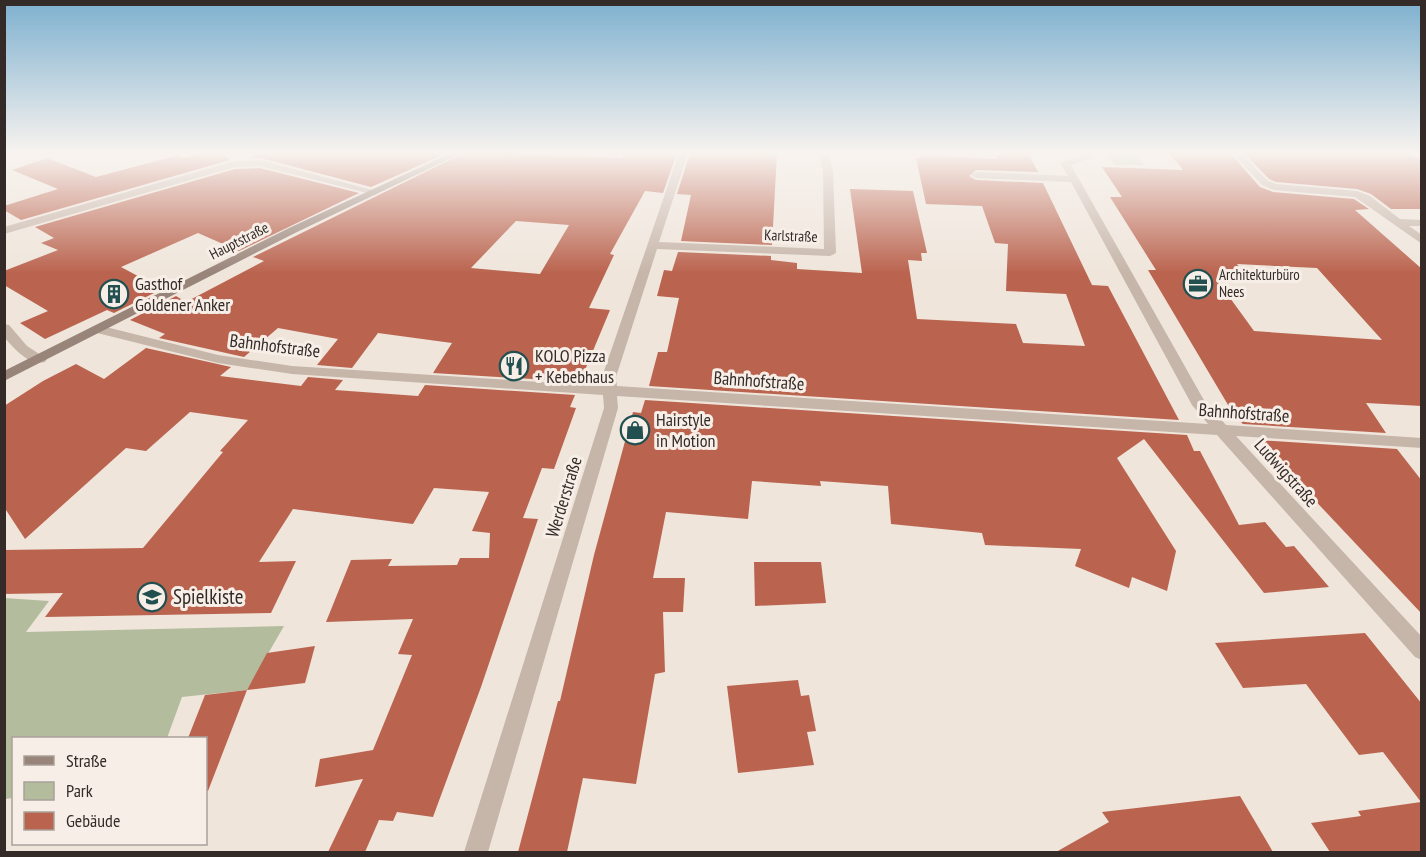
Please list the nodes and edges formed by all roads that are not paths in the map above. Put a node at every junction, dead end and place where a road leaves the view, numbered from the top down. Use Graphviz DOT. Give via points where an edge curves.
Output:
graph roads {
  1 [pos="134,193"];
  2 [pos="373,193"];
  3 [pos="669,193"];
  4 [pos="829,193"];
  5 [pos="1080,193"];
  6 [pos="1345,193"];
  7 [pos="1398,222"];
  8 [pos="1422,223"];
  9 [pos="4,231"];
  10 [pos="1422,241"];
  11 [pos="651,245"];
  12 [pos="4,328"];
  13 [pos="98,329"];
  14 [pos="40,359"];
  15 [pos="4,377"];
  16 [pos="610,391"];
  17 [pos="1221,431"];
  18 [pos="1422,443"];
  19 [pos="1422,651"];
  20 [pos="476,852"];
  1 -- 9 [label="street"];
  2 -- 13 [label="street, Hauptstraße"];
  3 -- 11 [label="street, Werderstraße"];
  4 -- 11 [label="street, Karlstraße" via="830,253"];
  5 -- 17 [label="street, Ludwigstraße" via="1199,405"];
  6 -- 7 [label="street" via="1366,198"];
  7 -- 8 [label="street"];
  7 -- 10 [label="street"];
  11 -- 16 [label="street, Werderstraße" via="609,377"];
  12 -- 14 [label="street" via="22,349"];
  13 -- 14 [label="street, Hauptstraße"];
  13 -- 16 [label="street, Bahnhofstraße" via="218,359 292,370"];
  14 -- 15 [label="street, Hauptstraße"];
  16 -- 17 [label="street, Bahnhofstraße"];
  16 -- 20 [label="street, Werderstraße" via="611,408"];
  17 -- 18 [label="street, Bahnhofstraße"];
  17 -- 19 [label="street, Ludwigstraße"];
}
